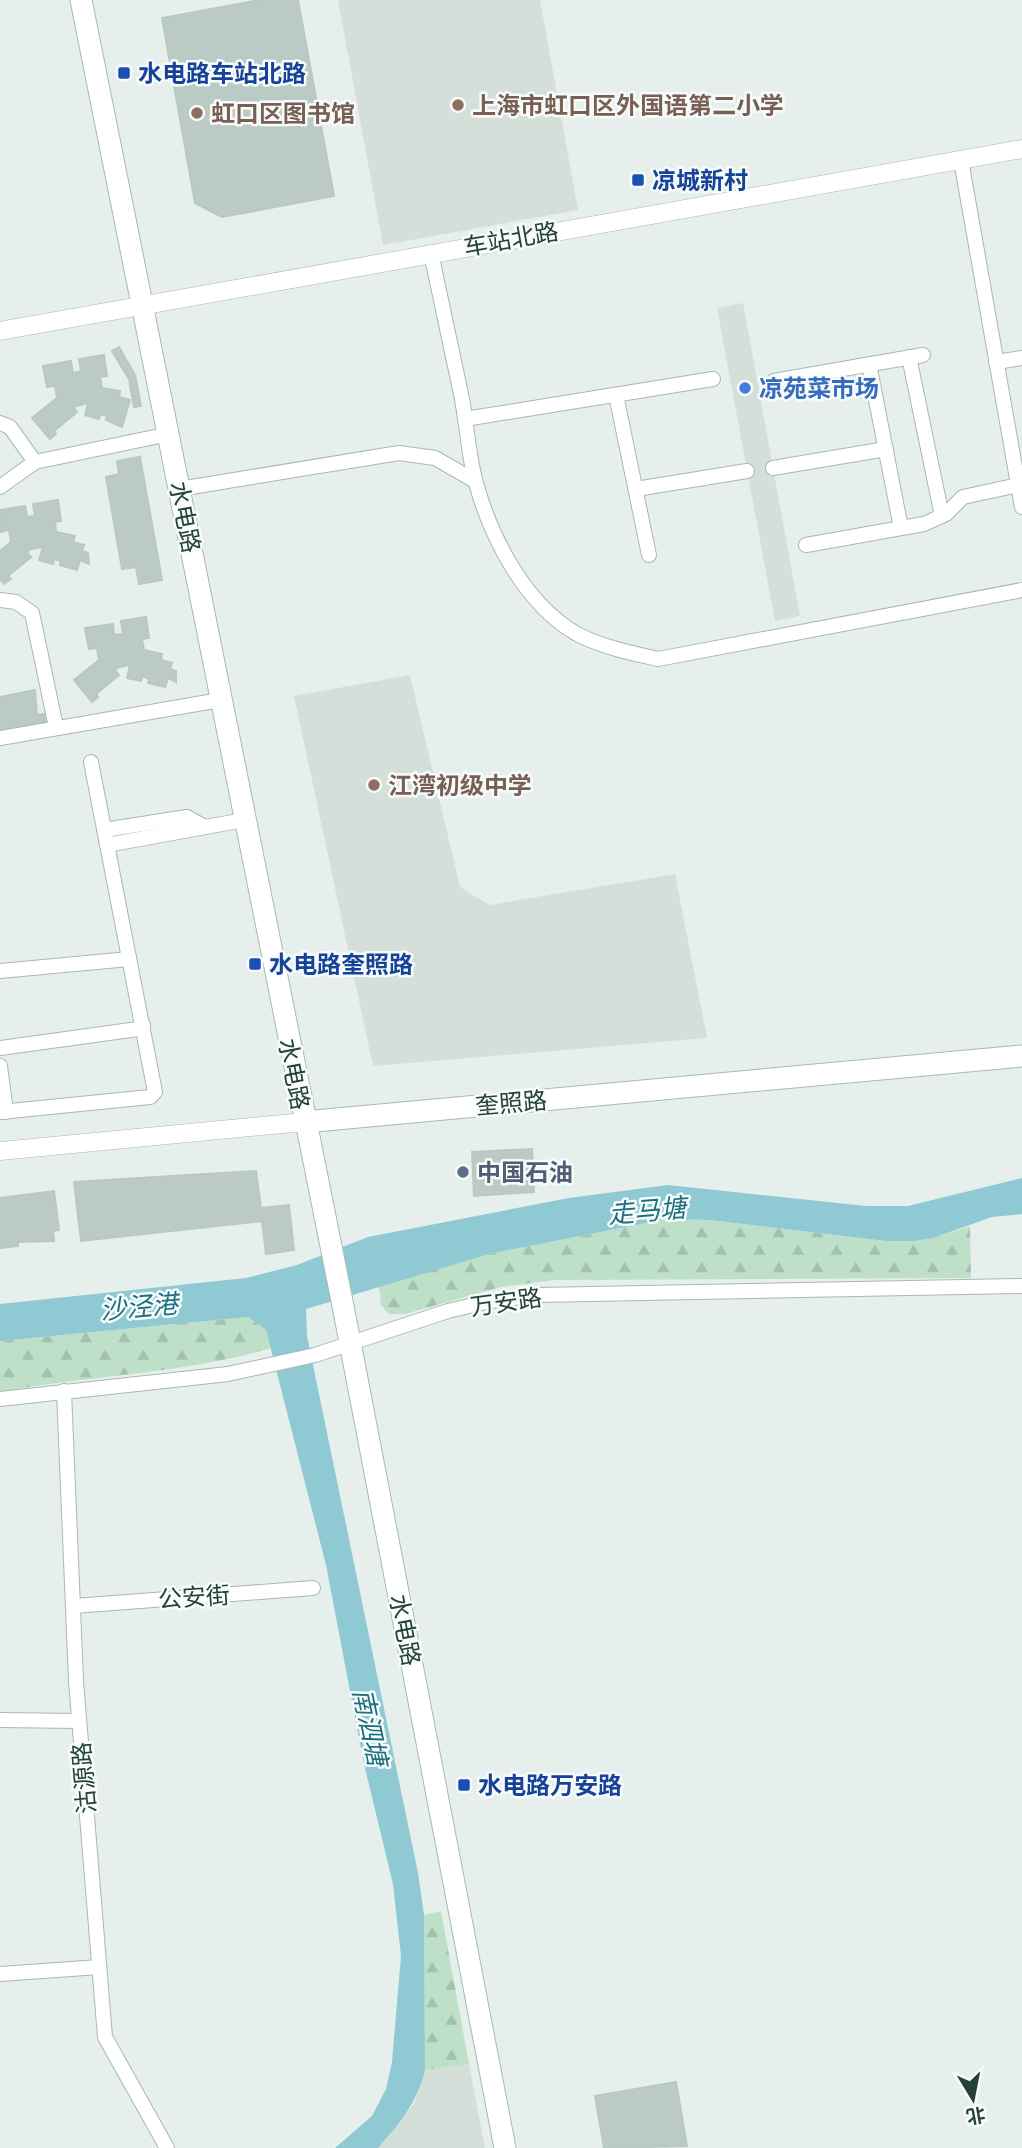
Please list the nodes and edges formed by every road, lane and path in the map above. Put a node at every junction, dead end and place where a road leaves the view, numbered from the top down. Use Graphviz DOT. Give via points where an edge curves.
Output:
graph roads {
  1 [pos="81,0"];
  2 [pos="1022,149"];
  3 [pos="961,160"];
  4 [pos="431,253"];
  5 [pos="143,304"];
  6 [pos="0,331"];
  7 [pos="1022,358"];
  8 [pos="996,362"];
  9 [pos="869,364"];
  10 [pos="713,379"];
  11 [pos="774,381"];
  12 [pos="616,395"];
  13 [pos="465,419"];
  14 [pos="0,424"];
  15 [pos="169,434"];
  16 [pos="886,449"];
  17 [pos="36,463"];
  18 [pos="773,468"];
  19 [pos="747,471"];
  20 [pos="475,481"];
  21 [pos="1018,485"];
  22 [pos="0,487"];
  23 [pos="179,489"];
  24 [pos="636,489"];
  25 [pos="1022,507"];
  26 [pos="942,516"];
  27 [pos="901,528"];
  28 [pos="806,545"];
  29 [pos="649,555"];
  30 [pos="1022,590"];
  31 [pos="0,600"];
  32 [pos="220,700"];
  33 [pos="55,727"];
  34 [pos="0,738"];
  35 [pos="91,762"];
  36 [pos="244,820"];
  37 [pos="106,838"];
  38 [pos="129,959"];
  39 [pos="0,971"];
  40 [pos="142,1025"];
  41 [pos="0,1048"];
  42 [pos="1022,1056"];
  43 [pos="0,1066"];
  44 [pos="3,1112"];
  45 [pos="304,1122"];
  46 [pos="0,1151"];
  47 [pos="1022,1286"];
  48 [pos="350,1344"];
  49 [pos="64,1391"];
  50 [pos="0,1399"];
  51 [pos="313,1588"];
  52 [pos="74,1606"];
  53 [pos="0,1720"];
  54 [pos="79,1721"];
  55 [pos="99,1967"];
  56 [pos="0,1974"];
  57 [pos="167,2148"];
  58 [pos="505,2148"];
  1 -- 5 [label="main road, 水电路"];
  2 -- 3 [label="street, 车站北路"];
  3 -- 4 [label="street, 车站北路"];
  3 -- 8 [label="street"];
  4 -- 5 [label="street, 车站北路"];
  4 -- 13 [label="street"];
  5 -- 6 [label="street, 车站北路"];
  5 -- 15 [label="main road, 水电路"];
  7 -- 8 [label="street"];
  8 -- 21 [label="street"];
  9 -- 11 [label="street"];
  9 -- 16 [label="street"];
  9 -- 26 [label="street" via="916,356"];
  10 -- 12 [label="street"];
  12 -- 13 [label="street"];
  12 -- 24 [label="street"];
  13 -- 20 [label="street"];
  14 -- 17 [label="street" via="10,427"];
  15 -- 17 [label="street"];
  15 -- 23 [label="main road, 水电路"];
  16 -- 18 [label="street"];
  16 -- 27 [label="street"];
  17 -- 22 [label="street"];
  19 -- 24 [label="street"];
  20 -- 23 [label="street" via="435,458 399,453"];
  20 -- 30 [label="street" via="503,549 546,609 577,633 615,649 658,659"];
  21 -- 25 [label="street"];
  21 -- 26 [label="street" via="963,496"];
  23 -- 32 [label="main road, 水电路"];
  24 -- 29 [label="street"];
  26 -- 27 [label="street"];
  27 -- 28 [label="street"];
  31 -- 33 [label="street" via="16,602 32,613"];
  32 -- 33 [label="street"];
  32 -- 36 [label="main road, 水电路"];
  33 -- 34 [label="street"];
  35 -- 37 [label="street"];
  36 -- 37 [label="street" via="205,827 191,817"];
  36 -- 45 [label="main road, 水电路"];
  37 -- 38 [label="street"];
  38 -- 39 [label="street"];
  38 -- 40 [label="street"];
  40 -- 41 [label="street"];
  40 -- 44 [label="street" via="155,1093 150,1097"];
  42 -- 45 [label="main road, 奎照路"];
  43 -- 44 [label="street"];
  45 -- 46 [label="street, 奎照路"];
  45 -- 48 [label="main road, 水电路"];
  47 -- 48 [label="street, 万安路" via="537,1295 448,1311"];
  48 -- 49 [label="street, 万安路" via="228,1374"];
  48 -- 58 [label="main road, 水电路"];
  49 -- 50 [label="street, 万安路"];
  49 -- 52 [label="street, 沽源路"];
  51 -- 52 [label="street, 公安街"];
  52 -- 54 [label="street, 沽源路"];
  53 -- 54 [label="street"];
  54 -- 55 [label="street, 沽源路"];
  55 -- 56 [label="street"];
  55 -- 57 [label="street, 沽源路" via="105,2037"];
}
